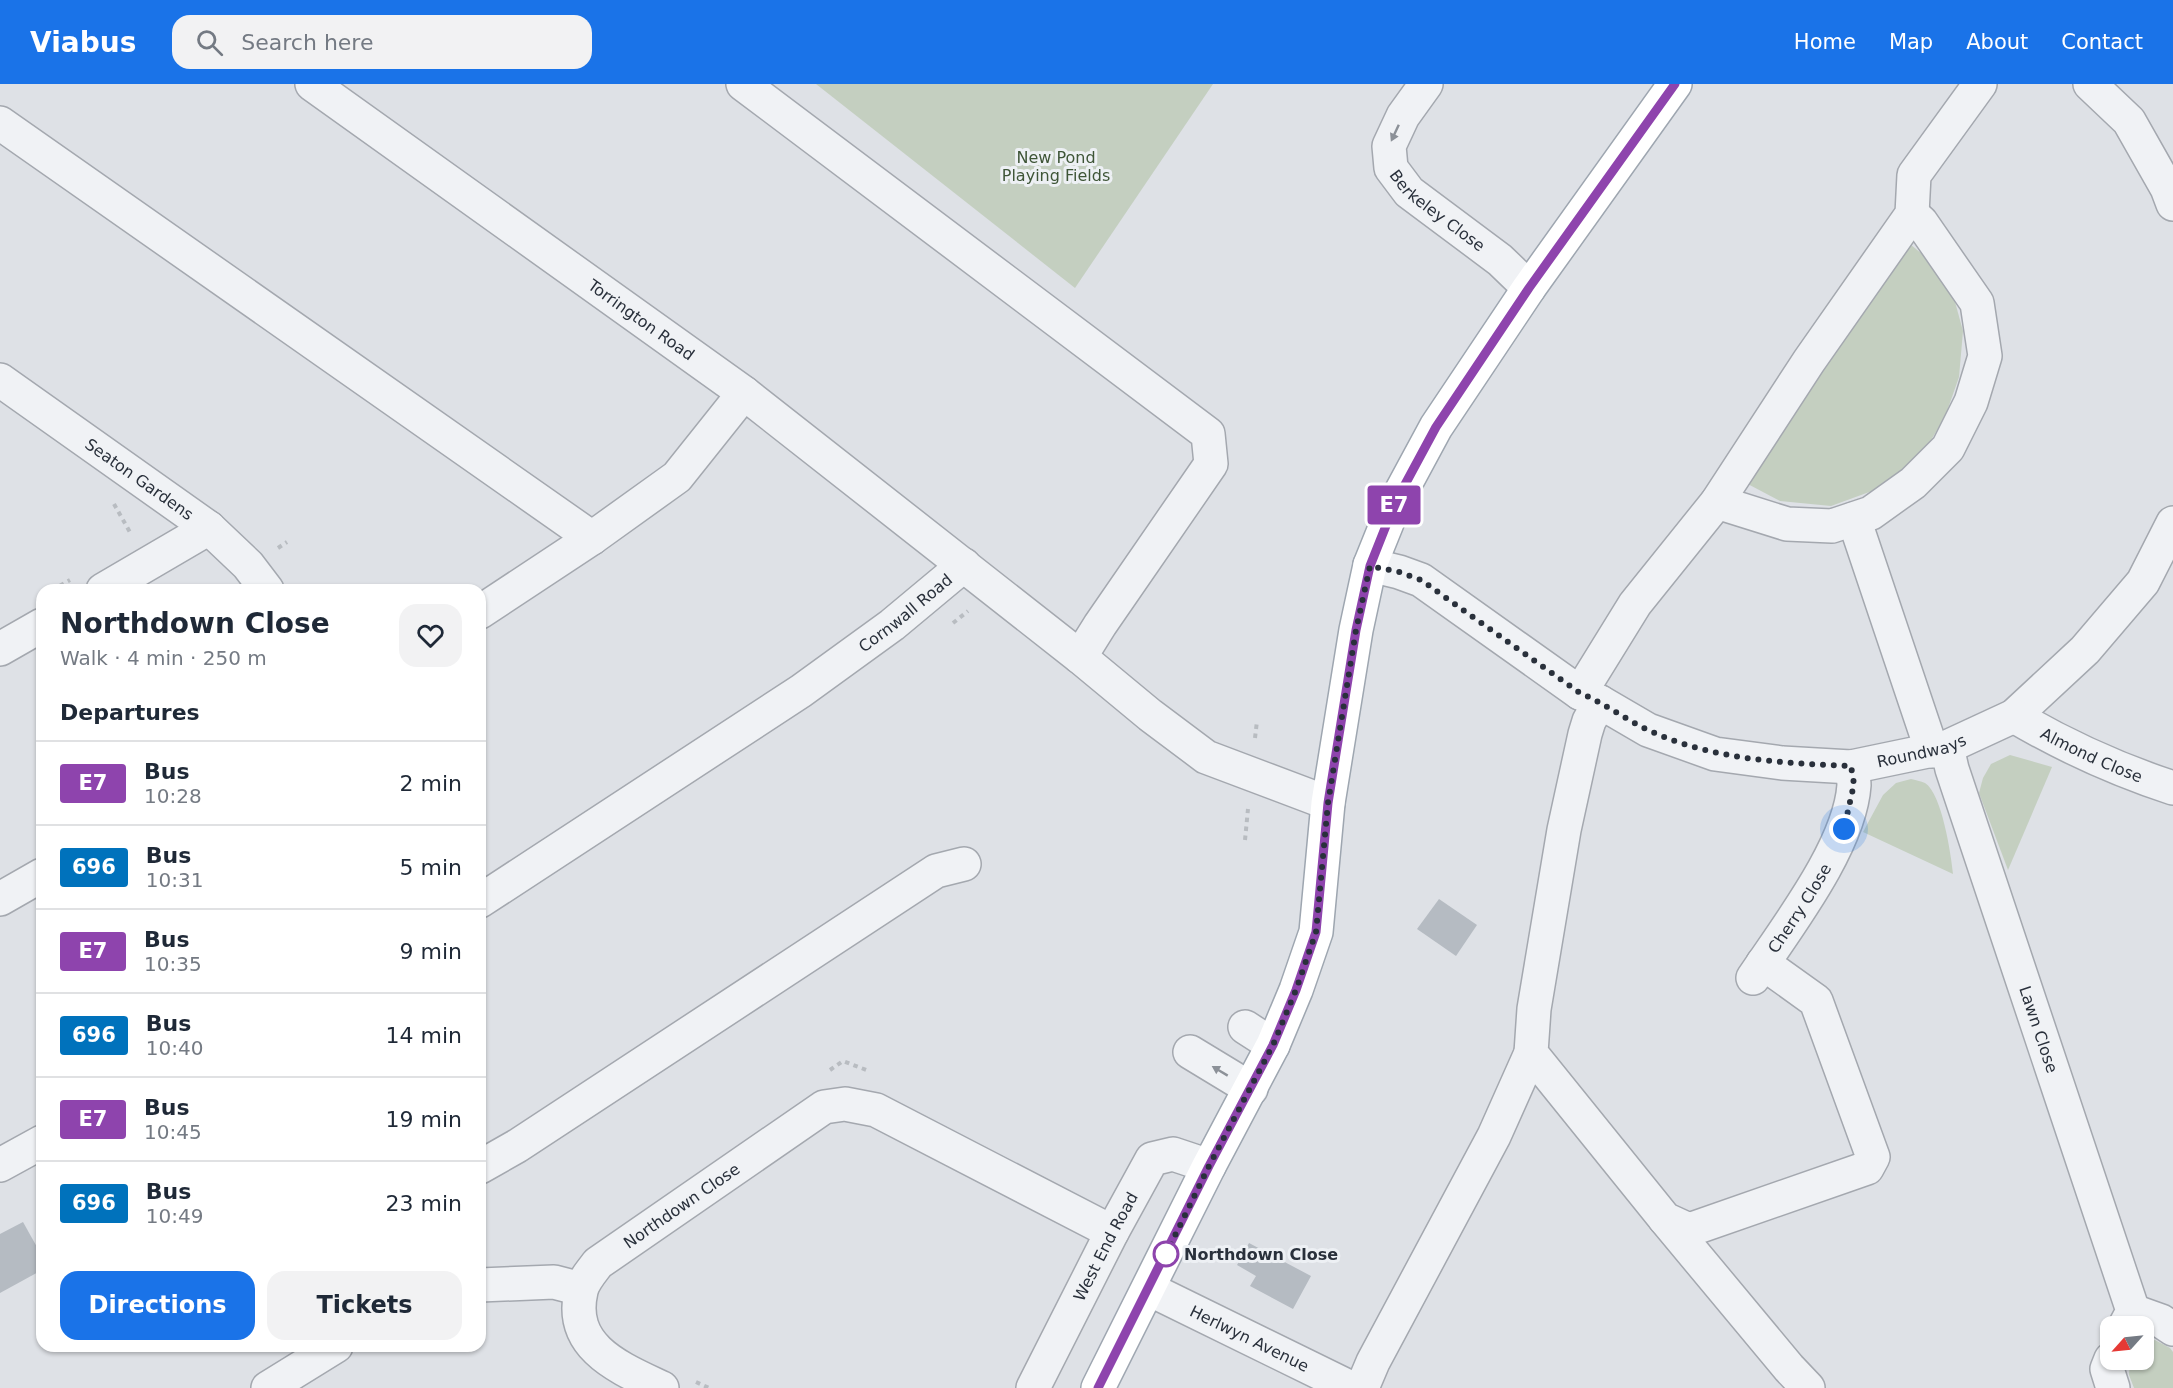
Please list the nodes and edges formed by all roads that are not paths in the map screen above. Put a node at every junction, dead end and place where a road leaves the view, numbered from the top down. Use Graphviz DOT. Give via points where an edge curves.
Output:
graph roads {
  1 [pos="312,84"];
  2 [pos="743,84"];
  3 [pos="1426,84"];
  4 [pos="1675,84"];
  5 [pos="1980,84"];
  6 [pos="2090,84"];
  7 [pos="0,123"];
  8 [pos="2173,204"];
  9 [pos="1912,214"];
  10 [pos="1529,288"];
  11 [pos="0,380"];
  12 [pos="744,393"];
  13 [pos="1717,502"];
  14 [pos="1854,519"];
  15 [pos="2173,523"];
  16 [pos="209,528"];
  17 [pos="592,538"];
  18 [pos="964,565"];
  19 [pos="1370,566"];
  20 [pos="113,584"];
  21 [pos="262,584"];
  22 [pos="486,608"];
  23 [pos="36,628"];
  24 [pos="0,649"];
  25 [pos="1080,657"];
  26 [pos="1590,697"];
  27 [pos="2014,716"];
  28 [pos="1940,749"];
  29 [pos="1851,766"];
  30 [pos="2173,788"];
  31 [pos="1328,803"];
  32 [pos="964,864"];
  33 [pos="36,878"];
  34 [pos="486,898"];
  35 [pos="0,899"];
  36 [pos="1245,1027"];
  37 [pos="1273,1045"];
  38 [pos="1190,1052"];
  39 [pos="1531,1053"];
  40 [pos="1251,1089"];
  41 [pos="36,1145"];
  42 [pos="486,1163"];
  43 [pos="0,1165"];
  44 [pos="1209,1166"];
  45 [pos="1665,1219"];
  46 [pos="1112,1232"];
  47 [pos="486,1285"];
  48 [pos="581,1289"];
  49 [pos="1149,1289"];
  50 [pos="2128,1316"];
  51 [pos="2154,1320"];
  52 [pos="2173,1329"];
  53 [pos="326,1352"];
  54 [pos="2107,1370"];
  55 [pos="675,1383"];
  56 [pos="268,1388"];
  57 [pos="1033,1388"];
  58 [pos="1098,1388"];
  59 [pos="1351,1388"];
  60 [pos="1362,1388"];
  61 [pos="1808,1388"];
  62 [pos="2113,1388"];
  1 -- 12 [label="street, Torrington Road"];
  2 -- 25 [label="street" via="1208,434 1211,464"];
  3 -- 10 [label="street, Berkeley Close, one-way" via="1402,116 1389,146 1391,168 1409,192 1500,260"];
  4 -- 10 [label="main road"];
  5 -- 9 [label="street" via="1914,175"];
  6 -- 8 [label="street" via="2129,121"];
  7 -- 17 [label="street"];
  9 -- 13 [label="street"];
  9 -- 14 [label="street" via="1977,303 1984,356 1971,402 1948,448 1913,483 1871,513"];
  10 -- 19 [label="main road" via="1436,427 1395,503"];
  11 -- 16 [label="street, Seaton Gardens"];
  12 -- 17 [label="street" via="677,477"];
  12 -- 18 [label="street, Torrington Road"];
  13 -- 14 [label="street" via="1787,524 1832,526"];
  13 -- 26 [label="street" via="1635,604"];
  14 -- 28 [label="street, Lawn Close"];
  15 -- 27 [label="street, Roundways" via="2143,582 2085,650"];
  16 -- 20 [label="street"];
  16 -- 21 [label="street, Seaton Gardens"];
  17 -- 22 [label="street"];
  18 -- 25 [label="street, Cornwall Road"];
  18 -- 34 [label="street, Cornwall Road" via="892,625 801,691"];
  19 -- 26 [label="street, Roundways" via="1421,580"];
  19 -- 31 [label="main road"];
  23 -- 24 [label="street"];
  25 -- 31 [label="street, Cornwall Road" via="1206,757"];
  26 -- 29 [label="street, Roundways" via="1648,730 1715,754 1782,763"];
  26 -- 39 [label="street" via="1589,721 1564,830 1534,1009"];
  27 -- 28 [label="street, Roundways"];
  27 -- 30 [label="street, Almond Close" via="2122,771"];
  28 -- 29 [label="street, Roundways"];
  28 -- 50 [label="street, Lawn Close" via="1952,769"];
  29 -- 45 [label="street, Cherry Close" via="1854,784 1844,829 1820,875 1758,970 1816,1001 1873,1157 1867,1168 1689,1230"];
  31 -- 37 [label="main road" via="1316,932"];
  32 -- 42 [label="street" via="936,871"];
  33 -- 35 [label="street"];
  36 -- 37 [label="street"];
  37 -- 40 [label="main road"];
  40 -- 38 [label="street, one-way"];
  39 -- 45 [label="street"];
  39 -- 60 [label="street" via="1494,1136"];
  40 -- 44 [label="main road"];
  41 -- 43 [label="street"];
  44 -- 46 [label="street, West End Road" via="1173,1154 1152,1159"];
  44 -- 49 [label="main road"];
  45 -- 61 [label="street"];
  46 -- 48 [label="street, Northdown Close" via="876,1110 845,1104 824,1107 598,1263"];
  46 -- 57 [label="street, West End Road"];
  47 -- 48 [label="street" via="554,1282"];
  48 -- 55 [label="street" via="580,1317 591,1347 617,1366"];
  49 -- 58 [label="main road"];
  49 -- 59 [label="street, Herlwyn Avenue"];
  51 -- 52 [label="street, Lawn Close"];
  53 -- 56 [label="street"];
  54 -- 62 [label="street"];
}
